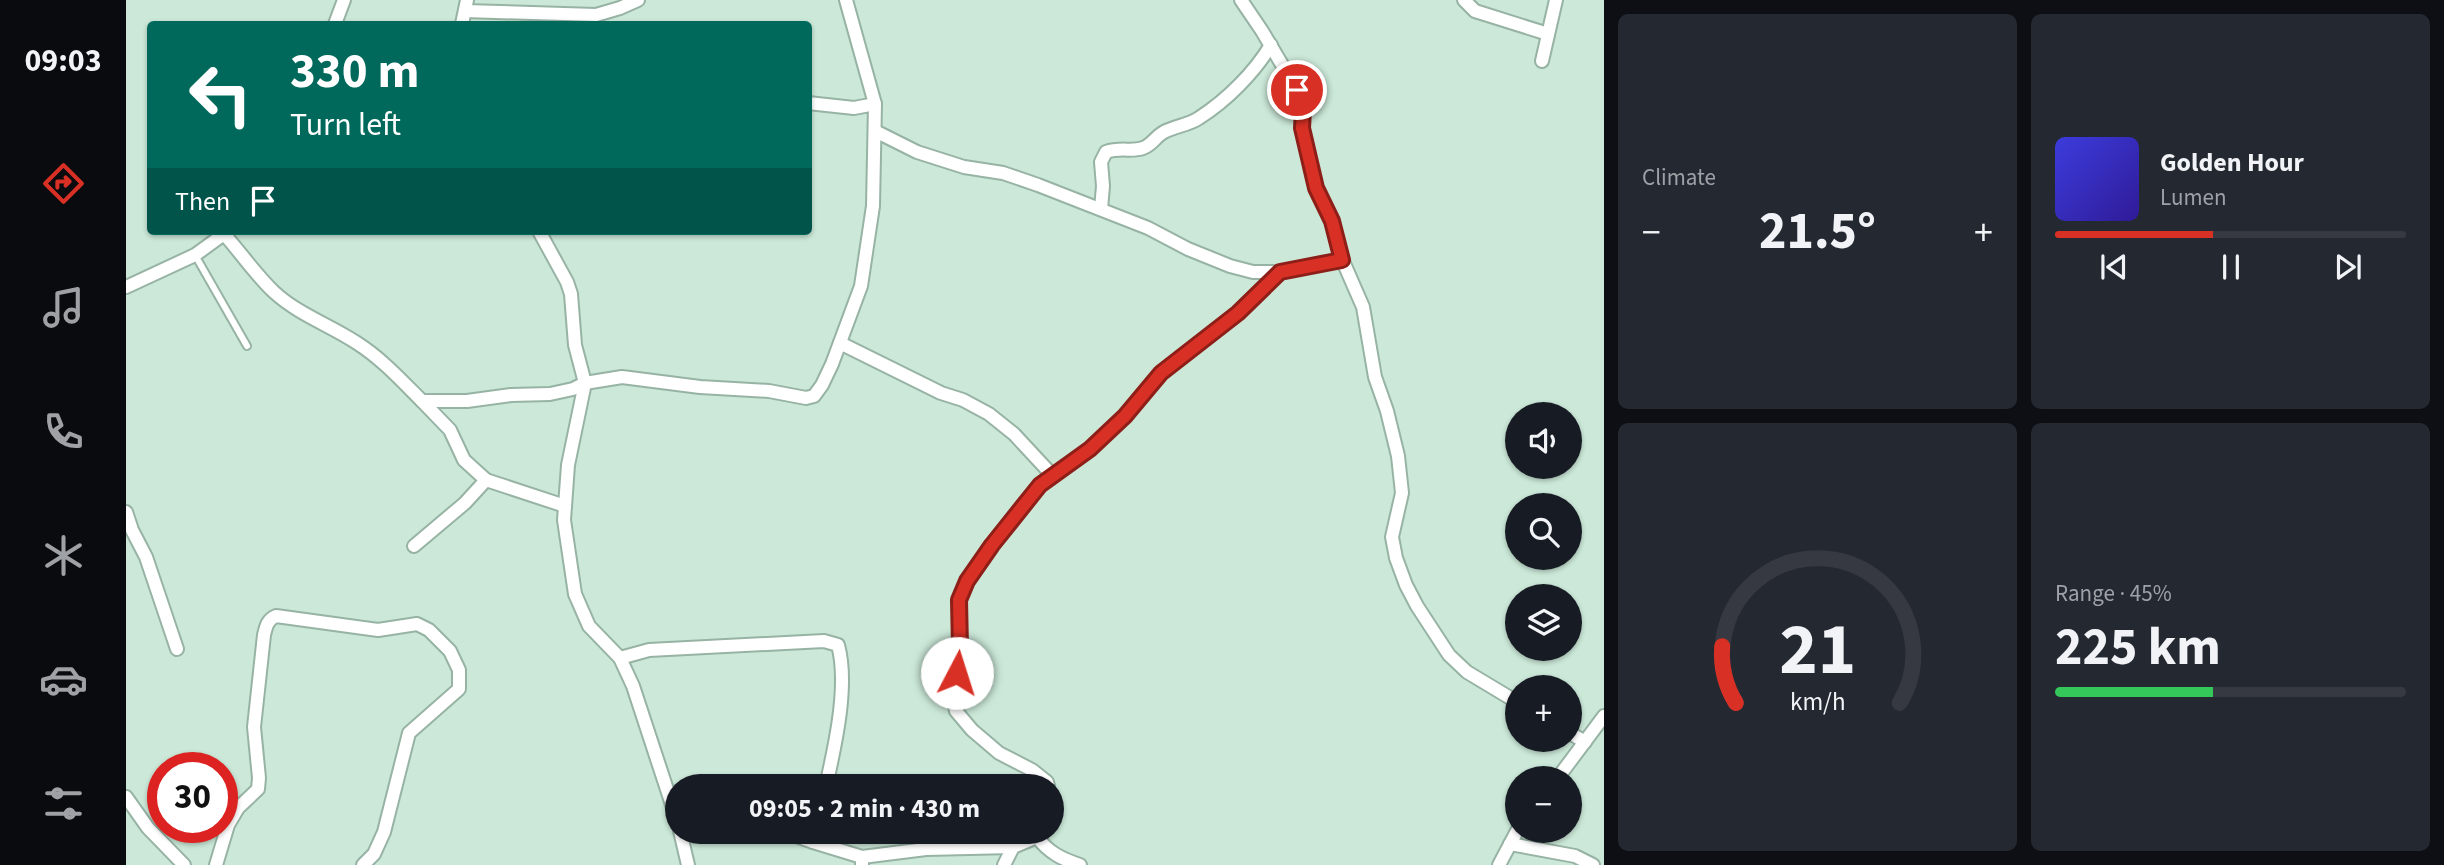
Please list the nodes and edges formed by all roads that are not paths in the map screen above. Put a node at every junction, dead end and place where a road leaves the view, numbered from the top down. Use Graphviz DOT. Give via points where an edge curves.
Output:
graph roads {
  1 [pos="344,0"];
  2 [pos="638,0"];
  3 [pos="846,0"];
  4 [pos="1241,0"];
  5 [pos="1464,0"];
  6 [pos="1556,0"];
  7 [pos="466,5"];
  8 [pos="336,21"];
  9 [pos="1548,34"];
  10 [pos="1271,45"];
  11 [pos="1542,61"];
  12 [pos="812,103"];
  13 [pos="875,104"];
  14 [pos="875,131"];
  15 [pos="1101,209"];
  16 [pos="223,235"];
  17 [pos="228,235"];
  18 [pos="541,235"];
  19 [pos="195,255"];
  20 [pos="1342,260"];
  21 [pos="1280,272"];
  22 [pos="126,287"];
  23 [pos="840,343"];
  24 [pos="247,346"];
  25 [pos="585,383"];
  26 [pos="422,401"];
  27 [pos="1053,476"];
  28 [pos="486,480"];
  29 [pos="565,506"];
  30 [pos="126,512"];
  31 [pos="414,546"];
  32 [pos="177,649"];
  33 [pos="620,658"];
  34 [pos="1505,695"];
  35 [pos="1604,716"];
  36 [pos="1582,740"];
  37 [pos="1585,742"];
  38 [pos="1567,766"];
  39 [pos="829,774"];
  40 [pos="1035,774"];
  41 [pos="665,783"];
  42 [pos="126,797"];
  43 [pos="683,844"];
  44 [pos="828,844"];
  45 [pos="1019,844"];
  46 [pos="1044,844"];
  47 [pos="1510,844"];
  48 [pos="1013,847"];
  49 [pos="862,861"];
  50 [pos="184,865"];
  51 [pos="216,865"];
  52 [pos="363,865"];
  53 [pos="688,865"];
  54 [pos="1004,865"];
  55 [pos="1080,865"];
  56 [pos="1499,865"];
  57 [pos="1593,865"];
  1 -- 8 [label="street"];
  2 -- 7 [label="street" via="596,15"];
  3 -- 13 [label="street"];
  4 -- 10 [label="street"];
  5 -- 9 [label="street" via="1475,11"];
  6 -- 9 [label="street"];
  9 -- 11 [label="street"];
  10 -- 15 [label="street" via="1241,83 1197,119 1162,132 1139,150 1106,152 1101,162"];
  10 -- 20 [label="street" via="1297,90 1316,188 1332,221"];
  12 -- 13 [label="street" via="854,108"];
  13 -- 14 [label="street"];
  14 -- 15 [label="street" via="917,152 1003,173"];
  14 -- 23 [label="street" via="866,258"];
  15 -- 21 [label="street" via="1230,266"];
  16 -- 19 [label="street"];
  17 -- 26 [label="street" via="274,291 308,317 362,346"];
  18 -- 25 [label="street" via="571,294 575,345"];
  19 -- 22 [label="street"];
  19 -- 24 [label="lane"];
  20 -- 21 [label="street"];
  20 -- 34 [label="street" via="1363,307 1375,377 1398,456 1402,493 1392,537 1396,558 1417,606 1449,654 1467,672"];
  21 -- 27 [label="street" via="1238,313 1161,373 1090,449"];
  23 -- 25 [label="street" via="822,384 814,396 806,398 622,377"];
  23 -- 27 [label="street" via="989,414"];
  25 -- 26 [label="street" via="550,394"];
  25 -- 29 [label="street" via="568,465"];
  26 -- 28 [label="street" via="450,430 464,460"];
  27 -- 40 [label="street" via="1040,485 967,581 959,600 960,648 953,698 956,711 972,730"];
  28 -- 29 [label="street"];
  28 -- 31 [label="street"];
  29 -- 33 [label="street" via="581,613"];
  30 -- 32 [label="street"];
  33 -- 39 [label="street" via="649,650 824,641 838,645 837,735"];
  33 -- 41 [label="street"];
  35 -- 37 [label="street"];
  36 -- 37 [label="street"];
  37 -- 38 [label="street"];
  42 -- 50 [label="street"];
  43 -- 53 [label="street"];
  44 -- 49 [label="street"];
  45 -- 48 [label="street"];
  46 -- 55 [label="street" via="1061,859"];
  47 -- 56 [label="street"];
  47 -- 57 [label="street" via="1574,856"];
  48 -- 49 [label="street" via="926,849"];
  48 -- 54 [label="street"];
  51 -- 52 [label="street" via="228,825 258,789 254,727 264,635 276,616 378,630 417,624 429,629 450,651 459,670 459,689 409,733 384,832"];
}
